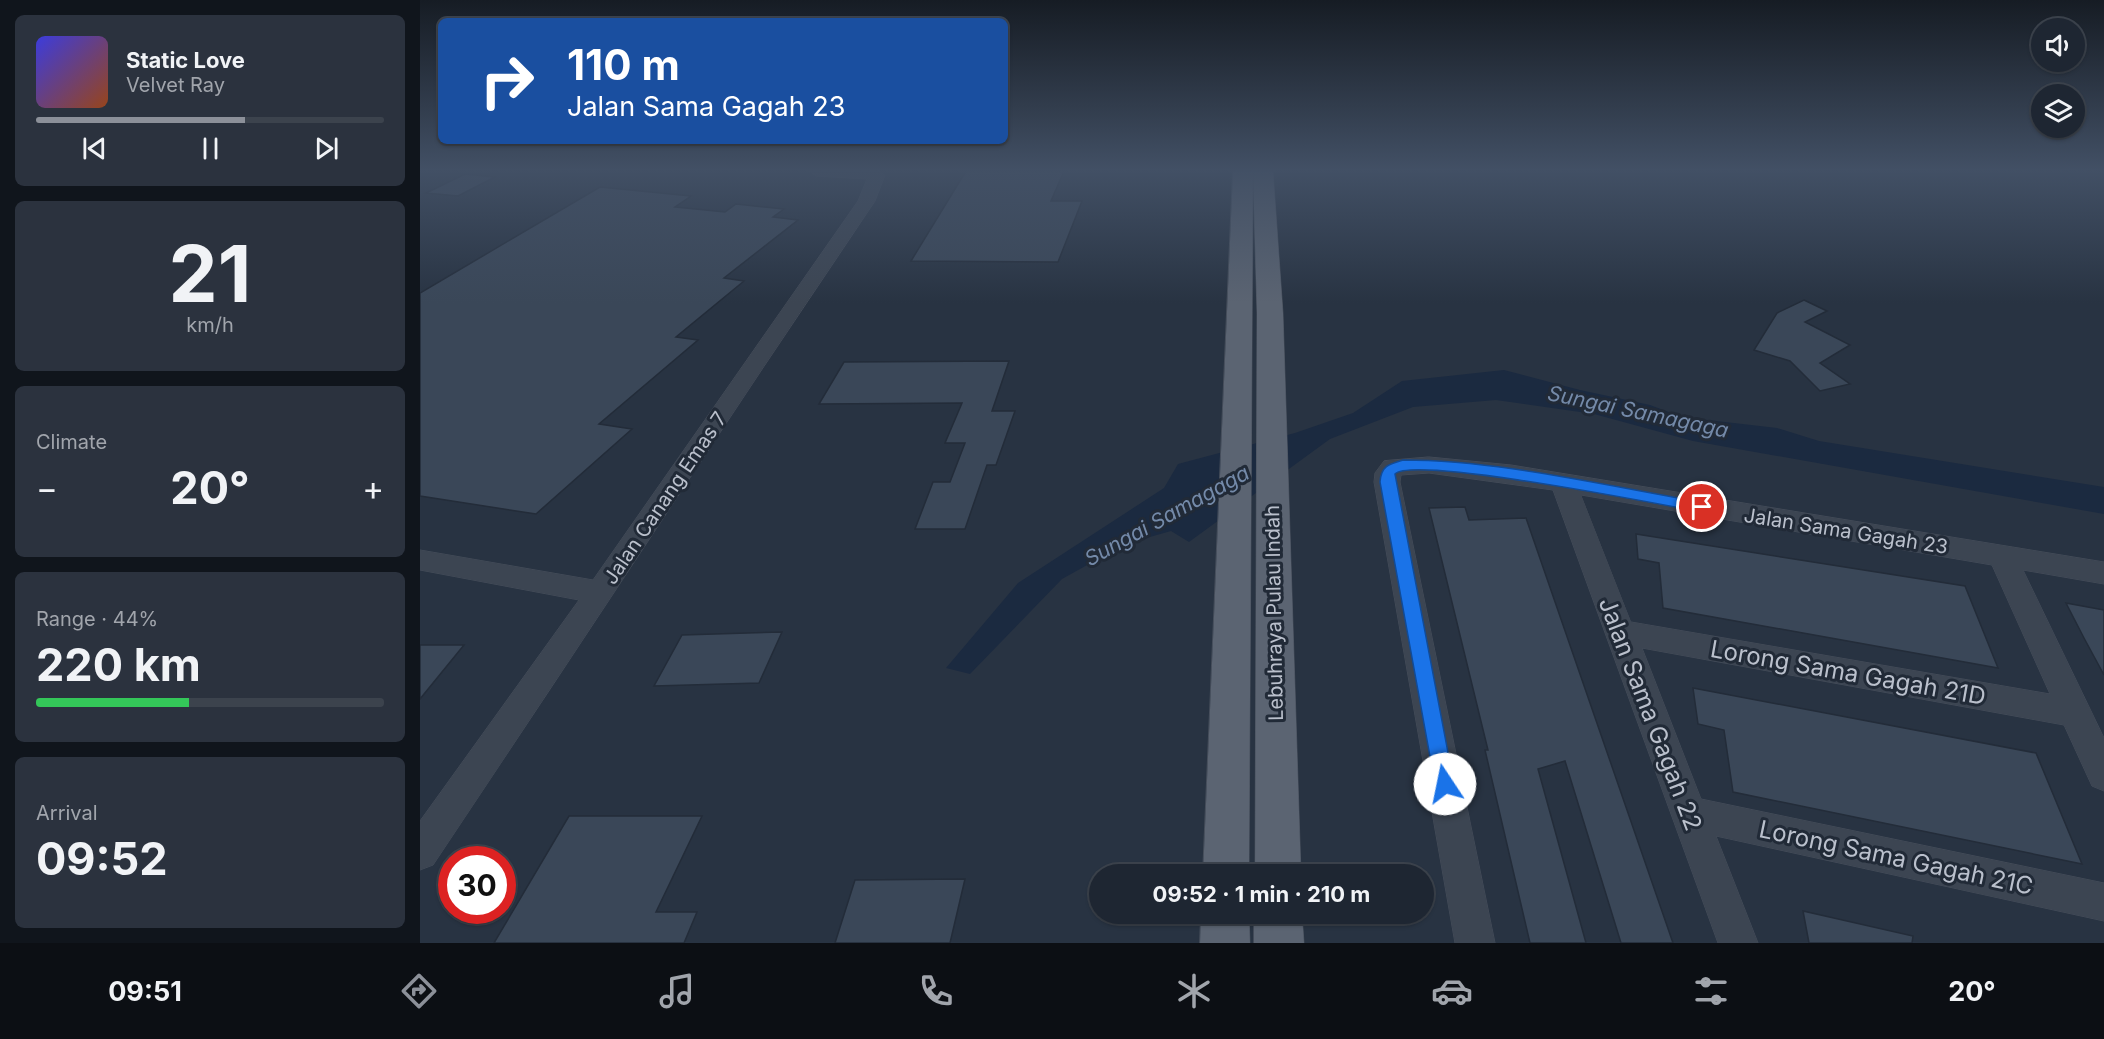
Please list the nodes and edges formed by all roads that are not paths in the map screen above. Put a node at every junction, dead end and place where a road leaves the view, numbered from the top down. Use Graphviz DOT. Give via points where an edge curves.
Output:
graph roads {
  1 [pos="856,215"];
  2 [pos="1249,215"];
  3 [pos="1259,215"];
  4 [pos="1255,264"];
  5 [pos="1564,484"];
  6 [pos="2003,556"];
  7 [pos="420,560"];
  8 [pos="2104,573"];
  9 [pos="600,593"];
  10 [pos="1619,632"];
  11 [pos="2076,713"];
  12 [pos="2104,775"];
  13 [pos="1688,813"];
  14 [pos="420,852"];
  15 [pos="1226,864"];
  16 [pos="1278,864"];
  17 [pos="2104,902"];
  18 [pos="1225,924"];
  19 [pos="1278,924"];
  20 [pos="1225,943"];
  21 [pos="1279,943"];
  22 [pos="1475,943"];
  23 [pos="1738,943"];
  1 -- 9 [label="street, Jalan Canang Emas 7"];
  2 -- 4 [label="main road, Lebuhraya Pulau Indah"];
  3 -- 4 [label="main road, Lebuhraya Pulau Indah"];
  4 -- 15 [label="main road, Lebuhraya Pulau Indah"];
  4 -- 16 [label="main road, Lebuhraya Pulau Indah"];
  5 -- 6 [label="street, Jalan Sama Gagah 23"];
  5 -- 10 [label="street, Jalan Sama Gagah 22"];
  5 -- 22 [label="street, Jalan Sama Gagah 23" via="1429,465 1403,465 1388,472"];
  6 -- 8 [label="street, Jalan Sama Gagah 23"];
  6 -- 11 [label="street"];
  7 -- 9 [label="street"];
  9 -- 14 [label="street, Jalan Canang Emas 7"];
  10 -- 11 [label="street, Lorong Sama Gagah 21D"];
  10 -- 13 [label="street, Jalan Sama Gagah 22"];
  11 -- 12 [label="street"];
  13 -- 17 [label="street, Lorong Sama Gagah 21C"];
  13 -- 23 [label="street, Jalan Sama Gagah 22"];
  18 -- 20 [label="main road"];
  19 -- 21 [label="main road"];
}
